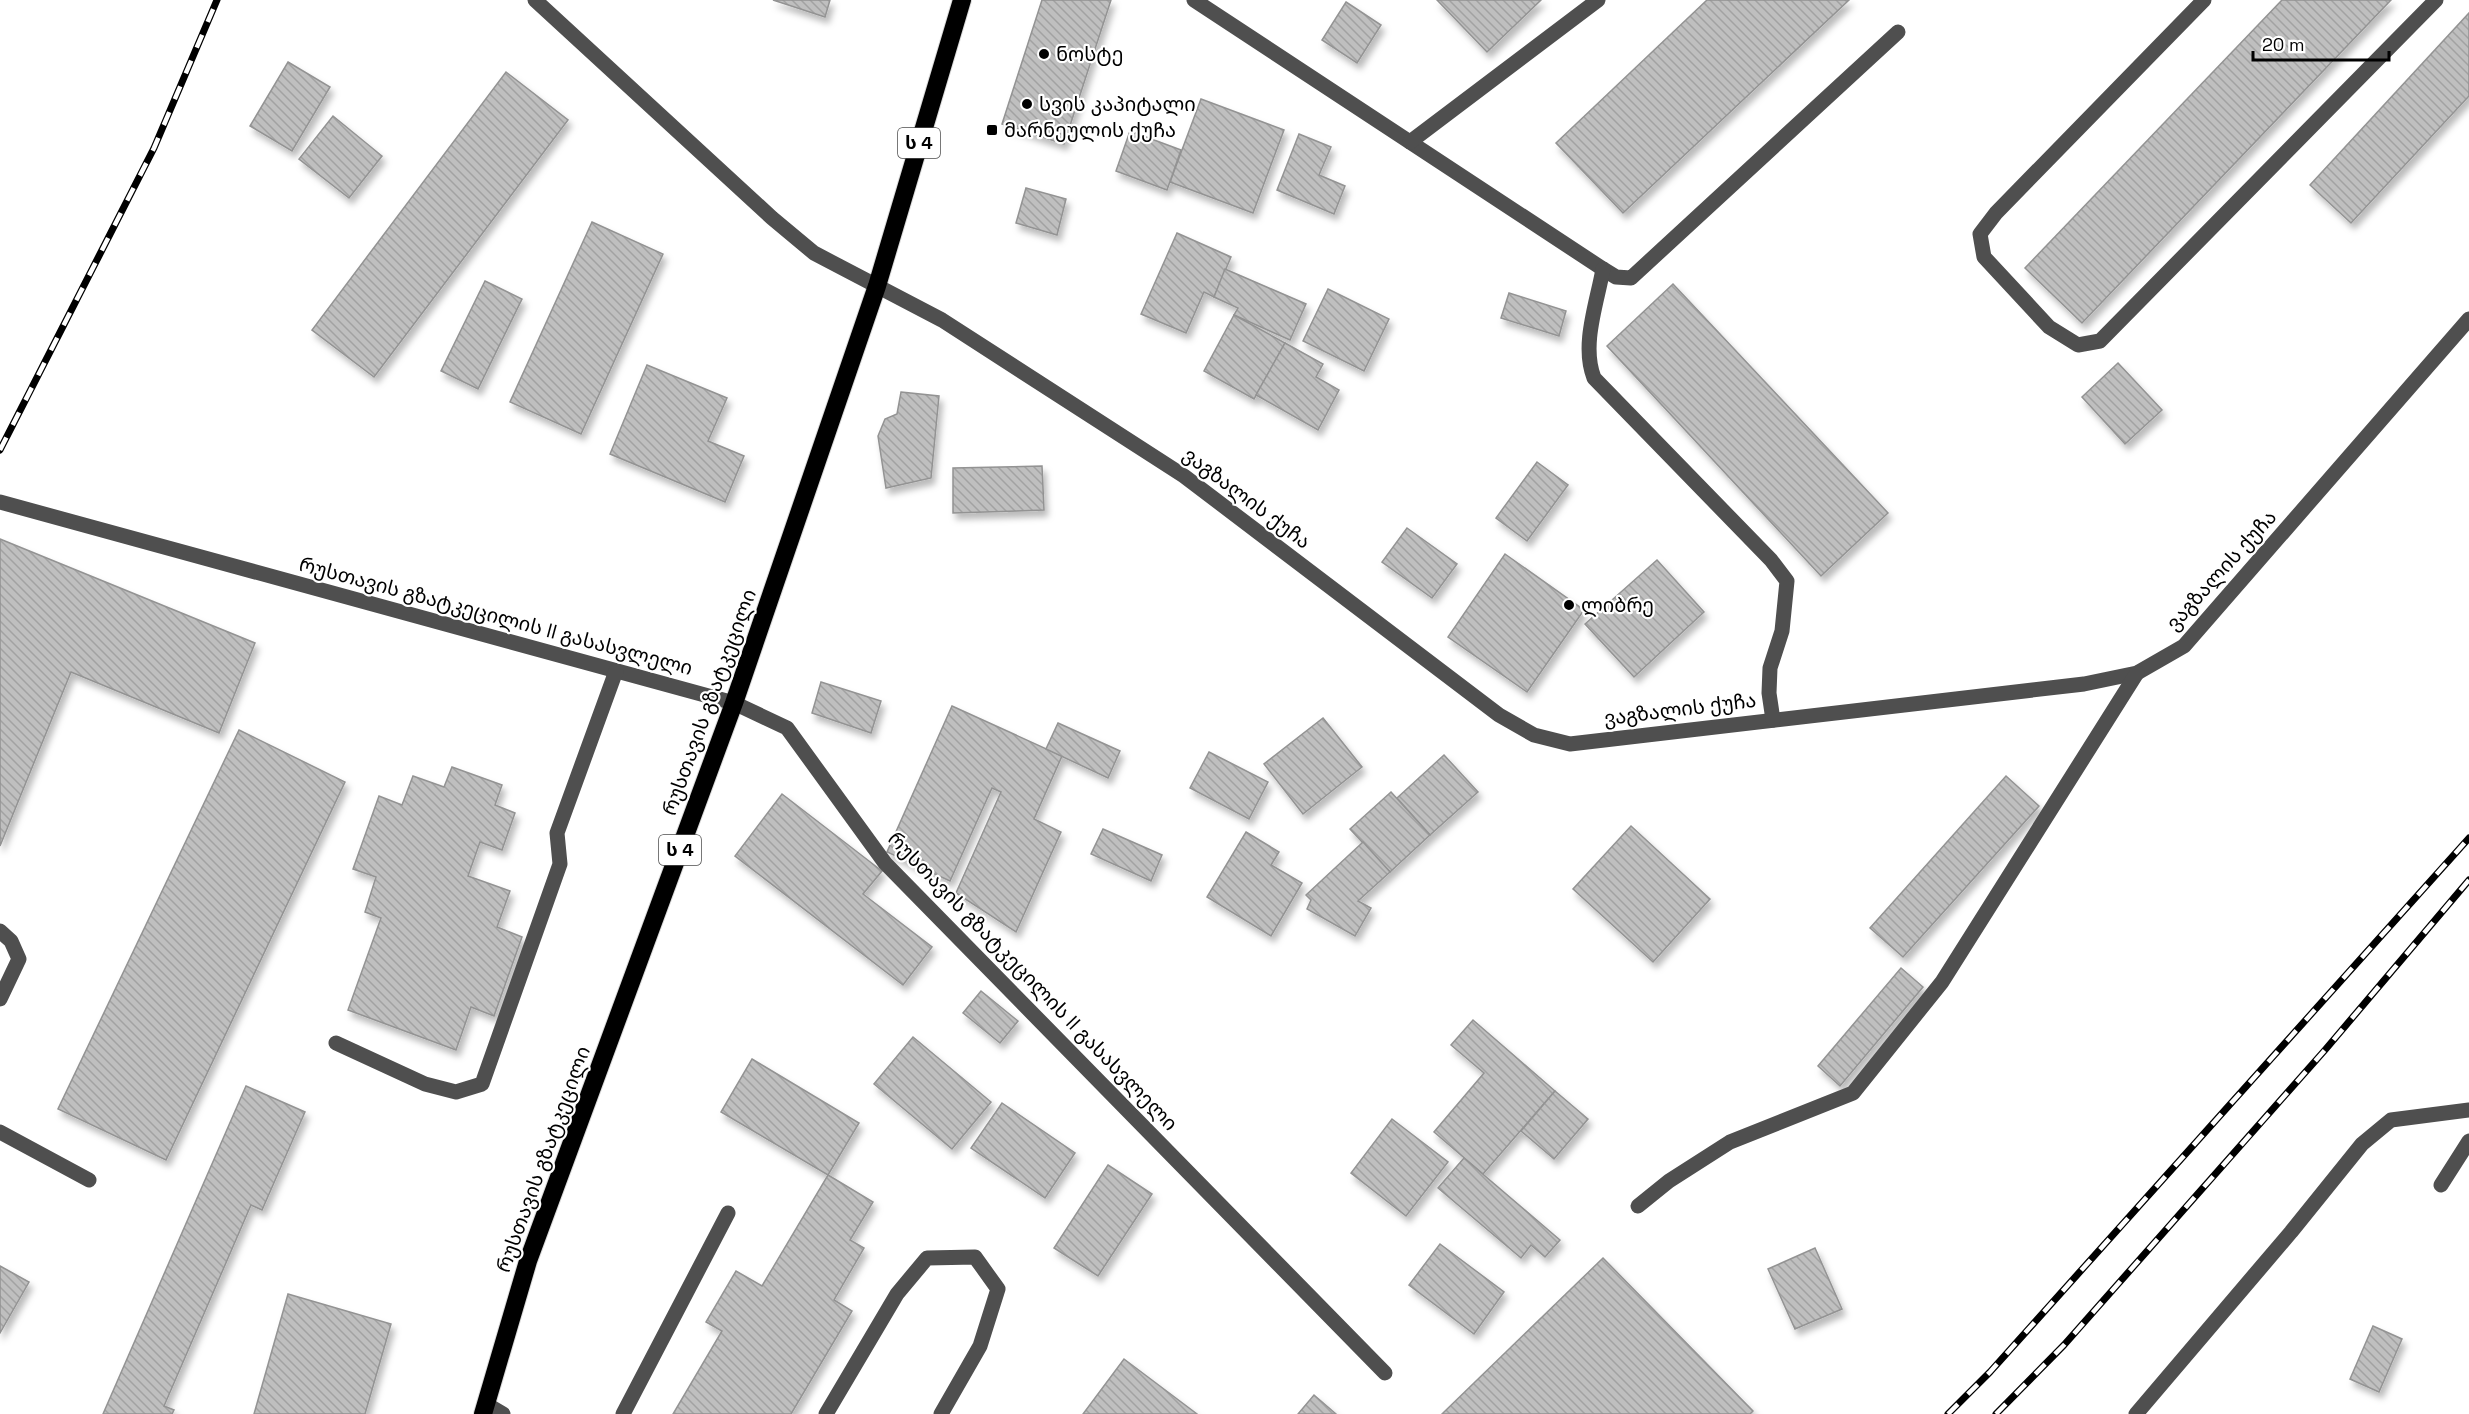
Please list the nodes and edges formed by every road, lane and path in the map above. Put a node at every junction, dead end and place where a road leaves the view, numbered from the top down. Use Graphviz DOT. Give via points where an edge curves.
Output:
graph roads {
  1 [pos="535,0"];
  2 [pos="962,0"];
  3 [pos="1194,0"];
  4 [pos="1598,0"];
  5 [pos="2204,0"];
  6 [pos="2436,0"];
  7 [pos="1898,33"];
  8 [pos="1410,142"];
  9 [pos="1604,269"];
  10 [pos="877,285"];
  11 [pos="2469,319"];
  12 [pos="0,502"];
  13 [pos="616,671"];
  14 [pos="2137,673"];
  15 [pos="734,703"];
  16 [pos="1773,720"];
  17 [pos="0,931"];
  18 [pos="0,999"];
  19 [pos="336,1043"];
  20 [pos="2469,1110"];
  21 [pos="0,1132"];
  22 [pos="2469,1141"];
  23 [pos="89,1180"];
  24 [pos="2441,1185"];
  25 [pos="1638,1206"];
  26 [pos="728,1213"];
  27 [pos="1385,1373"];
  28 [pos="484,1409"];
  29 [pos="503,1414"];
  30 [pos="623,1414"];
  31 [pos="826,1414"];
  32 [pos="941,1414"];
  33 [pos="2136,1414"];
  1 -- 10 [label="street" via="814,253"];
  2 -- 10 [label="highway, რუსთავის გზატკეცილი / ს 4"];
  3 -- 8 [label="street"];
  4 -- 8 [label="street"];
  5 -- 6 [label="street" via="1980,234 1984,257 2049,327 2078,345 2100,341"];
  7 -- 9 [label="street" via="1631,278 1616,277"];
  8 -- 9 [label="street"];
  9 -- 16 [label="street" via="1589,344 1588,362 1594,378 1787,581 1782,632 1770,668"];
  10 -- 15 [label="highway, რუსთავის გზატკეცილი / ს 4"];
  10 -- 16 [label="street, ვაგზალის ქუჩა" via="942,321 1184,476 1499,715 1534,735 1570,744"];
  11 -- 14 [label="street, ვაგზალის ქუჩა" via="2184,646"];
  12 -- 13 [label="street, რუსთავის გზატკეცილის II გასასვლელი"];
  13 -- 15 [label="street, რუსთავის გზატკეცილის II გასასვლელი"];
  13 -- 19 [label="street" via="557,833 560,864 482,1084 456,1092 425,1084"];
  14 -- 16 [label="street, ვაგზალის ქუჩა" via="2084,684"];
  14 -- 25 [label="street" via="1942,982 1853,1093 1730,1142"];
  15 -- 27 [label="street, რუსთავის გზატკეცილის II გასასვლელი" via="787,728 885,863"];
  15 -- 28 [label="highway, რუსთავის გზატკეცილი / ს 4" via="528,1261"];
  17 -- 18 [label="street" via="11,941 19,959"];
  20 -- 33 [label="street" via="2391,1120 2362,1144"];
  21 -- 23 [label="street"];
  22 -- 24 [label="street"];
  26 -- 30 [label="street"];
  28 -- 29 [label="street"];
  31 -- 32 [label="street" via="897,1294 927,1258 975,1257 998,1289 980,1346"];
}
